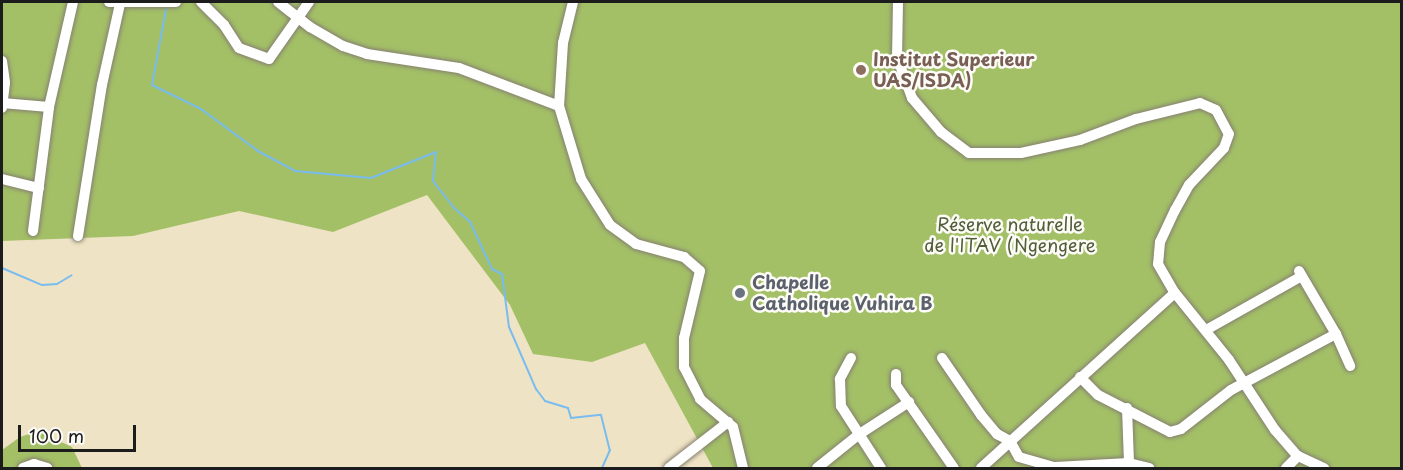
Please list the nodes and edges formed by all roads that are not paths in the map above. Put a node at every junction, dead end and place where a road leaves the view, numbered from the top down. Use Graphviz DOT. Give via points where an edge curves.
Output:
graph roads {
  1 [pos="73,2"];
  2 [pos="176,2"];
  3 [pos="201,2"];
  4 [pos="278,2"];
  5 [pos="309,2"];
  6 [pos="573,2"];
  7 [pos="898,2"];
  8 [pos="115,3"];
  9 [pos="296,16"];
  10 [pos="2,61"];
  11 [pos="2,105"];
  12 [pos="49,106"];
  13 [pos="559,106"];
  14 [pos="2,178"];
  15 [pos="39,188"];
  16 [pos="33,231"];
  17 [pos="78,236"];
  18 [pos="1175,293"];
  19 [pos="1206,330"];
  20 [pos="1336,334"];
  21 [pos="851,358"];
  22 [pos="942,358"];
  23 [pos="1350,366"];
  24 [pos="896,374"];
  25 [pos="1080,377"];
  26 [pos="1243,383"];
  27 [pos="909,402"];
  28 [pos="1127,408"];
  29 [pos="728,422"];
  30 [pos="858,435"];
  31 [pos="1010,441"];
  32 [pos="1298,456"];
  33 [pos="1129,463"];
  34 [pos="22,468"];
  35 [pos="47,468"];
  36 [pos="669,468"];
  37 [pos="743,468"];
  38 [pos="817,468"];
  39 [pos="881,468"];
  40 [pos="954,468"];
  41 [pos="981,468"];
  42 [pos="1149,468"];
  43 [pos="1286,468"];
  44 [pos="1324,468"];
  1 -- 12 [label="street"];
  2 -- 8 [label="street"];
  3 -- 9 [label="street" via="224,24 239,48 269,59"];
  4 -- 9 [label="street"];
  5 -- 9 [label="street"];
  6 -- 13 [label="street" via="559,73"];
  7 -- 18 [label="street" via="897,57 912,98 941,132 969,153 1021,153 1080,140 1136,118 1200,103 1216,110 1229,135 1224,148 1189,185 1160,242 1158,264"];
  8 -- 17 [label="street"];
  9 -- 13 [label="street" via="323,36 367,54 459,68"];
  10 -- 11 [label="street"];
  11 -- 12 [label="street"];
  12 -- 15 [label="street"];
  13 -- 29 [label="street" via="581,179 610,225 636,243 684,257 700,271 684,338 684,367 700,399"];
  14 -- 15 [label="street"];
  15 -- 16 [label="street"];
  18 -- 19 [label="street"];
  18 -- 25 [label="street"];
  19 -- 20 [label="street" via="1300,274"];
  19 -- 26 [label="street"];
  20 -- 23 [label="street"];
  20 -- 26 [label="street"];
  21 -- 30 [label="street" via="838,390 841,406"];
  22 -- 31 [label="street" via="981,415 997,434"];
  24 -- 27 [label="street" via="896,385"];
  25 -- 28 [label="street" via="1098,395"];
  25 -- 31 [label="street"];
  26 -- 28 [label="street" via="1218,397 1181,429 1170,432"];
  26 -- 32 [label="street" via="1266,419"];
  27 -- 30 [label="street"];
  27 -- 40 [label="street"];
  28 -- 33 [label="street"];
  29 -- 36 [label="street"];
  29 -- 37 [label="street" via="733,427"];
  30 -- 38 [label="street"];
  30 -- 39 [label="street"];
  31 -- 33 [label="street" via="1019,457 1040,465"];
  31 -- 41 [label="street"];
  32 -- 43 [label="street"];
  32 -- 44 [label="street"];
  33 -- 42 [label="street"];
  34 -- 35 [label="street" via="34,464"];
}
